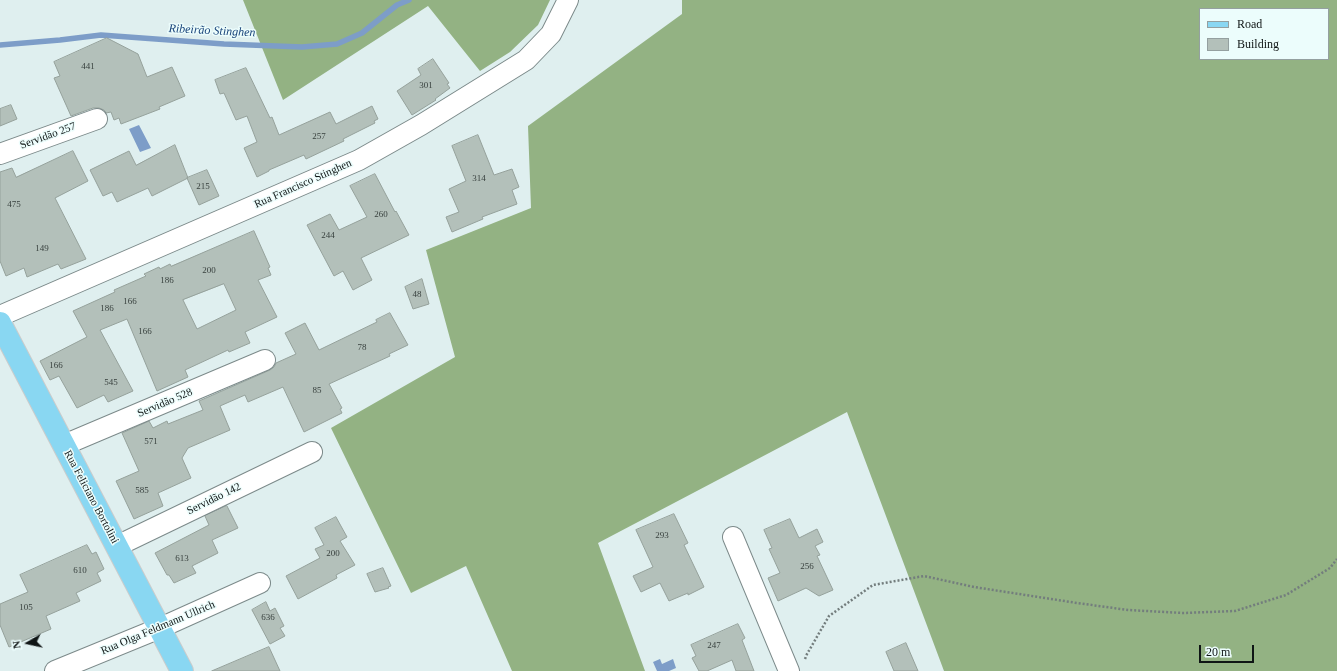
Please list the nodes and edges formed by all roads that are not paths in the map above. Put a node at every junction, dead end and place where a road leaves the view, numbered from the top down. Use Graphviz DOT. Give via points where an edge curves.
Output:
graph roads {
  1 [pos="568,0"];
  2 [pos="97,118"];
  3 [pos="0,154"];
  4 [pos="0,316"];
  5 [pos="0,323"];
  6 [pos="265,360"];
  7 [pos="64,445"];
  8 [pos="312,452"];
  9 [pos="733,538"];
  10 [pos="117,546"];
  11 [pos="260,583"];
  12 [pos="160,628"];
  13 [pos="796,668"];
  14 [pos="55,671"];
  15 [pos="182,671"];
  1 -- 4 [label="street, Rua Francisco Stinghen" via="552,34 526,60 359,160"];
  2 -- 3 [label="street, Servidão 257"];
  5 -- 7 [label="main road, Rua Feliciano Bortolini"];
  6 -- 7 [label="street, Servidão 528"];
  7 -- 10 [label="main road, Rua Feliciano Bortolini"];
  8 -- 10 [label="street, Servidão 142"];
  9 -- 13 [label="street"];
  10 -- 12 [label="main road, Rua Feliciano Bortolini"];
  11 -- 12 [label="street, Rua Olga Feldmann Ullrich"];
  12 -- 14 [label="street, Rua Olga Feldmann Ullrich"];
  12 -- 15 [label="main road, Rua Feliciano Bortolini"];
}
